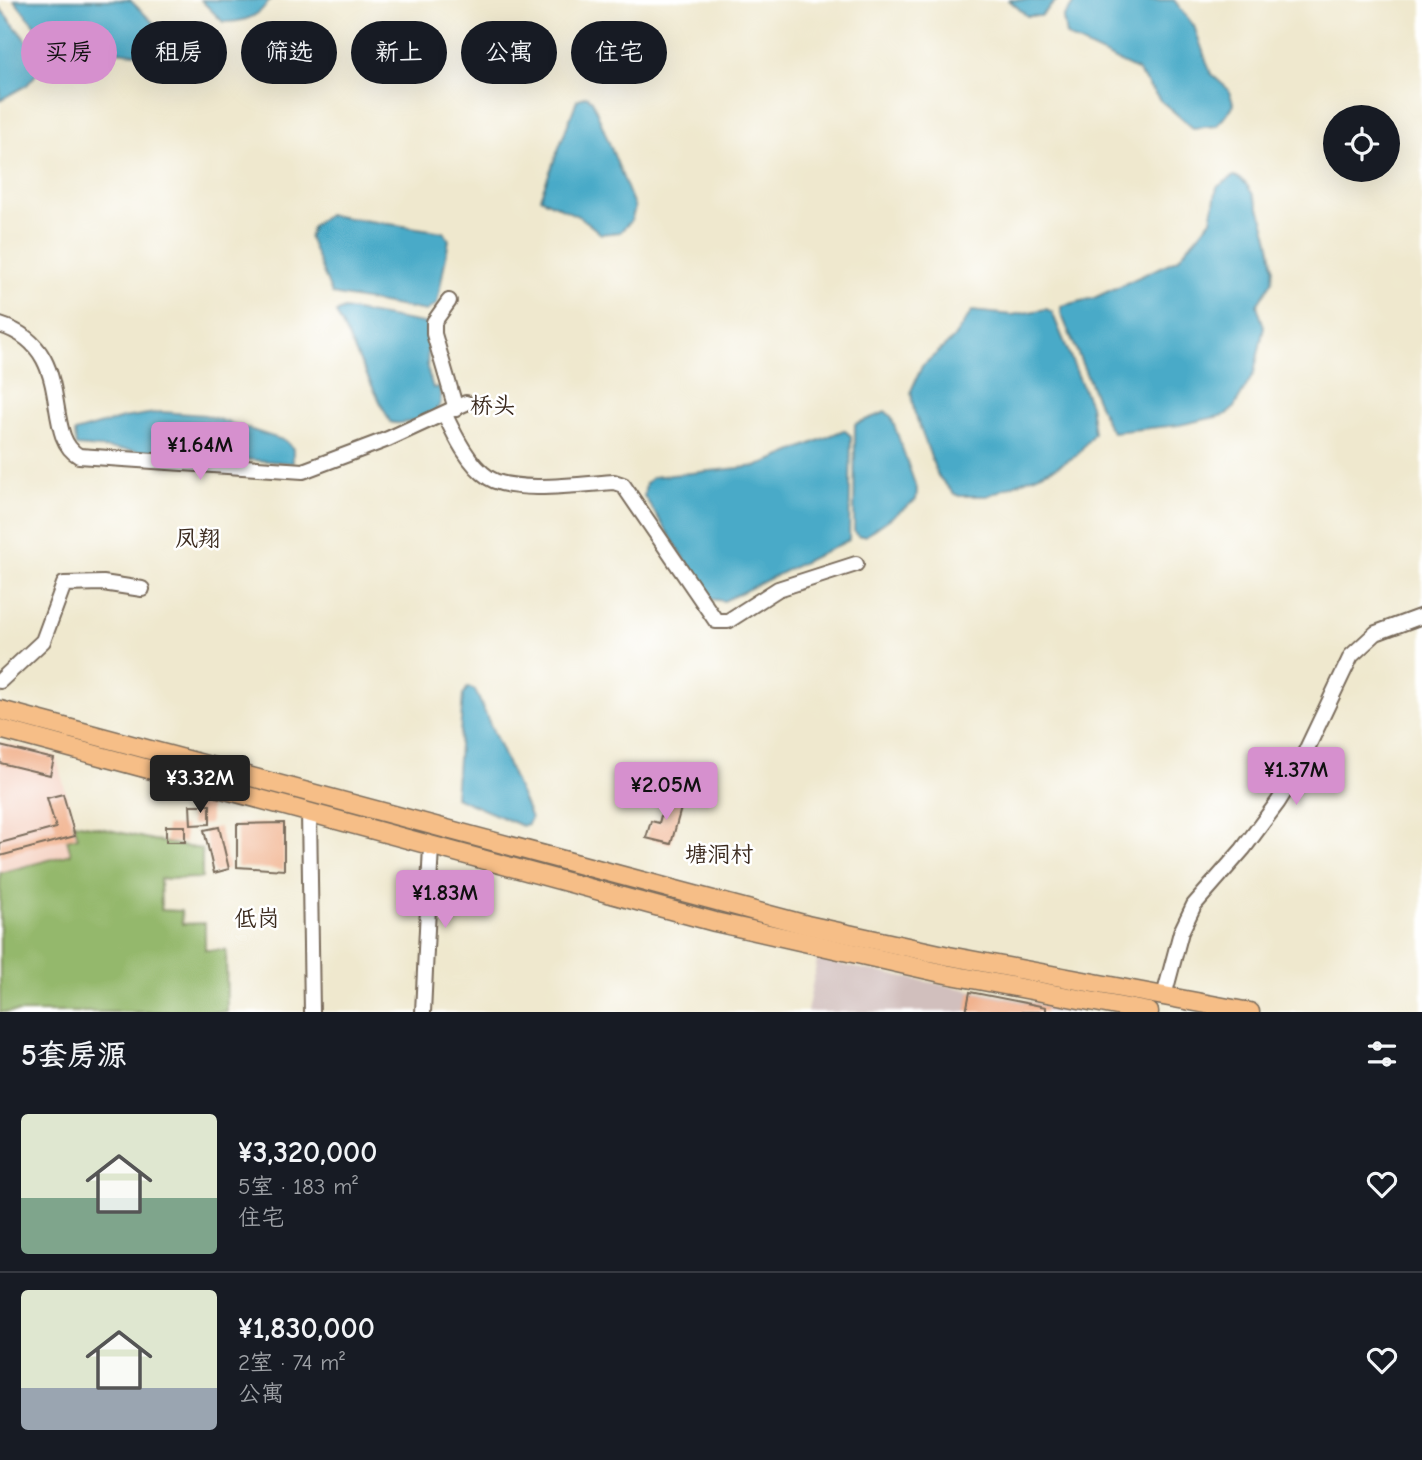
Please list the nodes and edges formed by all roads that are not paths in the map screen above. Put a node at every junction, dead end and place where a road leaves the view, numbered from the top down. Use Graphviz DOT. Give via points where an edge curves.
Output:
graph roads {
  1 [pos="449,301"];
  2 [pos="0,325"];
  3 [pos="456,409"];
  4 [pos="856,564"];
  5 [pos="142,589"];
  6 [pos="1422,616"];
  7 [pos="0,681"];
  8 [pos="0,710"];
  9 [pos="0,729"];
  10 [pos="309,813"];
  11 [pos="431,846"];
  12 [pos="1164,996"];
  13 [pos="312,1012"];
  14 [pos="423,1012"];
  15 [pos="1149,1012"];
  16 [pos="1250,1012"];
  1 -- 3 [label="street" via="434,322 434,334"];
  2 -- 3 [label="street" via="38,348 49,370 66,444 79,456 303,471"];
  3 -- 4 [label="street" via="474,463 490,479 523,485 623,485 716,621 728,621 778,589"];
  5 -- 7 [label="street" via="64,584 43,641"];
  6 -- 12 [label="street" via="1376,633 1351,656 1278,802 1194,905 1181,932"];
  8 -- 12 [label="main road" via="732,907 950,956"];
  9 -- 10 [label="main road"];
  10 -- 11 [label="main road"];
  10 -- 13 [label="street"];
  11 -- 14 [label="street"];
  11 -- 15 [label="main road" via="802,943"];
  12 -- 16 [label="main road"];
}
